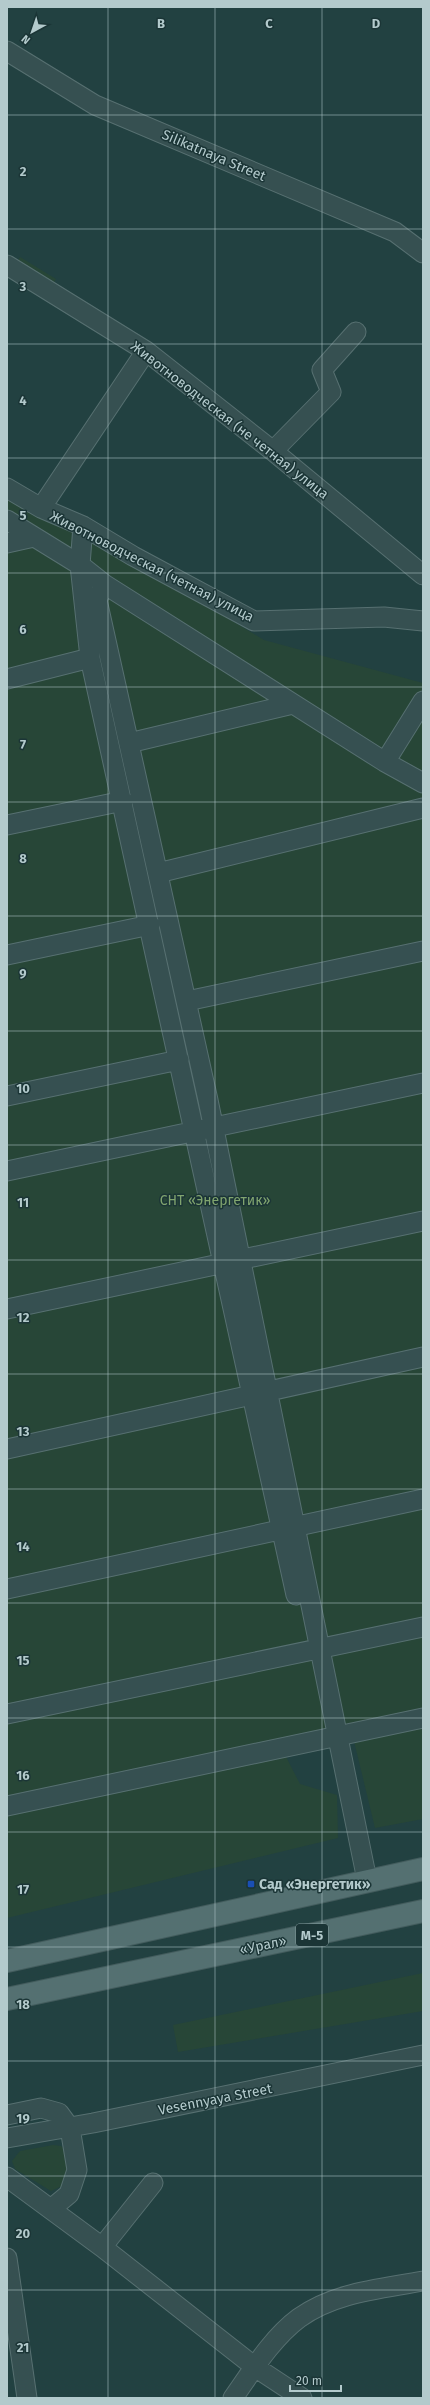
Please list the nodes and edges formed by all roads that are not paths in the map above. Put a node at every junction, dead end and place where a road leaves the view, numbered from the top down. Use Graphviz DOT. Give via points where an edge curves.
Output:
graph roads {
  1 [pos="7,51"];
  2 [pos="423,253"];
  3 [pos="7,265"];
  4 [pos="356,332"];
  5 [pos="146,351"];
  6 [pos="273,451"];
  7 [pos="7,488"];
  8 [pos="41,508"];
  9 [pos="7,520"];
  10 [pos="83,526"];
  11 [pos="34,537"];
  12 [pos="7,543"];
  13 [pos="80,566"];
  14 [pos="423,574"];
  15 [pos="104,584"];
  16 [pos="423,621"];
  17 [pos="90,658"];
  18 [pos="7,679"];
  19 [pos="423,701"];
  20 [pos="293,704"];
  21 [pos="129,743"];
  22 [pos="385,762"];
  23 [pos="423,783"];
  24 [pos="122,801"];
  25 [pos="423,808"];
  26 [pos="7,825"];
  27 [pos="158,873"];
  28 [pos="150,925"];
  29 [pos="423,951"];
  30 [pos="7,955"];
  31 [pos="186,1001"];
  32 [pos="179,1060"];
  33 [pos="423,1083"];
  34 [pos="7,1096"];
  35 [pos="214,1127"];
  36 [pos="195,1131"];
  37 [pos="7,1171"];
  38 [pos="423,1221"];
  39 [pos="232,1261"];
  40 [pos="7,1309"];
  41 [pos="423,1357"];
  42 [pos="260,1393"];
  43 [pos="7,1449"];
  44 [pos="423,1499"];
  45 [pos="289,1528"];
  46 [pos="7,1589"];
  47 [pos="423,1627"];
  48 [pos="315,1650"];
  49 [pos="7,1714"];
  50 [pos="423,1718"];
  51 [pos="336,1728"];
  52 [pos="7,1806"];
  53 [pos="423,1869"];
  54 [pos="367,1880"];
  55 [pos="423,1911"];
  56 [pos="7,1961"];
  57 [pos="7,1999"];
  58 [pos="423,2055"];
  59 [pos="7,2115"];
  60 [pos="70,2128"];
  61 [pos="7,2138"];
  62 [pos="7,2177"];
  63 [pos="153,2183"];
  64 [pos="51,2210"];
  65 [pos="102,2247"];
  66 [pos="7,2258"];
  67 [pos="423,2281"];
  68 [pos="255,2367"];
  69 [pos="28,2398"];
  70 [pos="233,2398"];
  71 [pos="302,2398"];
  1 -- 2 [label="street, Silikatnaya Street" via="95,105 395,232"];
  3 -- 5 [label="street, Животноводческая (не четная) улица"];
  4 -- 6 [label="street" via="322,370 331,392"];
  5 -- 6 [label="street, Животноводческая (не четная) улица"];
  5 -- 8 [label="street"];
  6 -- 14 [label="street, Животноводческая (не четная) улица"];
  7 -- 8 [label="street, Животноводческая (четная) улица"];
  8 -- 10 [label="street, Животноводческая (четная) улица"];
  9 -- 11 [label="street"];
  10 -- 13 [label="street"];
  10 -- 16 [label="street, Животноводческая (четная) улица" via="254,621 384,617"];
  11 -- 12 [label="street"];
  11 -- 13 [label="street"];
  13 -- 15 [label="street"];
  13 -- 17 [label="street"];
  15 -- 20 [label="street"];
  15 -- 21 [label="street" via="97,600"];
  17 -- 18 [label="street"];
  17 -- 24 [label="street"];
  19 -- 22 [label="street"];
  20 -- 21 [label="street"];
  20 -- 22 [label="street"];
  21 -- 27 [label="street"];
  22 -- 23 [label="street"];
  24 -- 26 [label="street"];
  24 -- 28 [label="street"];
  25 -- 27 [label="street"];
  27 -- 31 [label="street"];
  28 -- 30 [label="street"];
  28 -- 32 [label="street"];
  29 -- 31 [label="street"];
  31 -- 35 [label="street"];
  32 -- 34 [label="street"];
  32 -- 36 [label="street"];
  33 -- 35 [label="street"];
  35 -- 36 [label="street"];
  35 -- 39 [label="street"];
  36 -- 37 [label="street"];
  36 -- 39 [label="street"];
  38 -- 39 [label="street"];
  39 -- 40 [label="street"];
  39 -- 42 [label="street"];
  41 -- 42 [label="street"];
  42 -- 43 [label="street"];
  42 -- 45 [label="street"];
  44 -- 45 [label="street"];
  45 -- 46 [label="street"];
  45 -- 48 [label="street"];
  47 -- 48 [label="street"];
  48 -- 49 [label="street"];
  48 -- 51 [label="street"];
  50 -- 51 [label="street"];
  51 -- 52 [label="street"];
  51 -- 54 [label="street"];
  53 -- 54 [label="main road"];
  54 -- 56 [label="main road"];
  55 -- 57 [label="main road, «Урал» / М-5"];
  58 -- 60 [label="street, Vesennyaya Street"];
  59 -- 60 [label="street" via="41,2108 59,2113"];
  60 -- 61 [label="street, Vesennyaya Street"];
  60 -- 64 [label="street" via="77,2170 70,2194"];
  62 -- 64 [label="street"];
  63 -- 65 [label="street"];
  64 -- 65 [label="street"];
  65 -- 68 [label="street"];
  66 -- 69 [label="street"];
  67 -- 68 [label="street" via="358,2292 317,2307 298,2318"];
  68 -- 70 [label="street"];
  68 -- 71 [label="street"];
}
